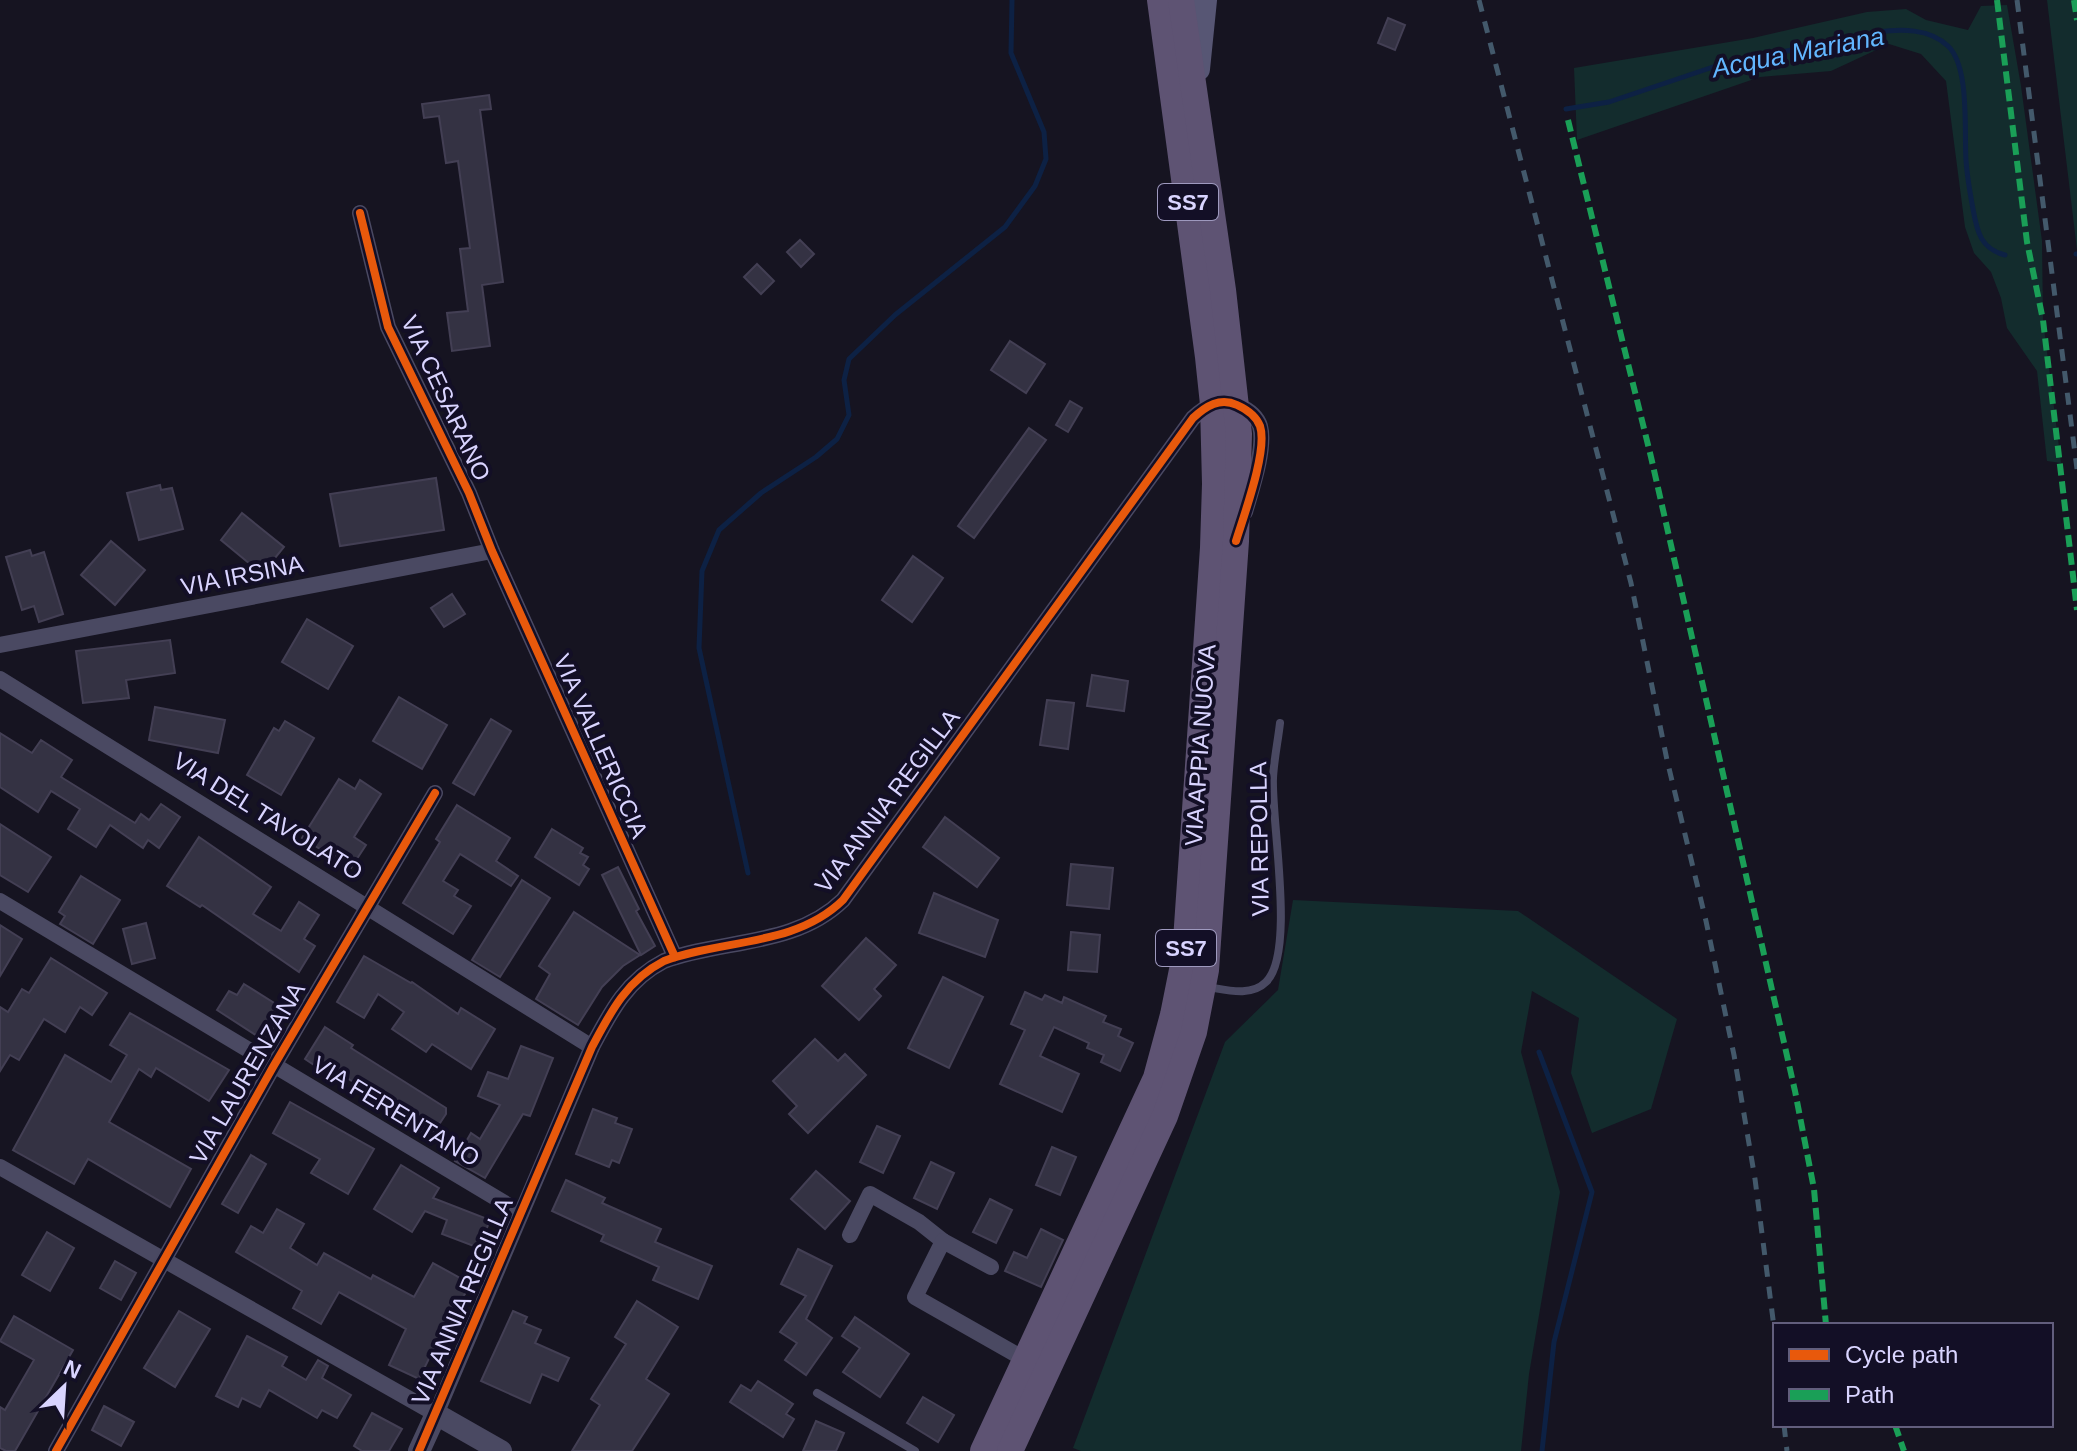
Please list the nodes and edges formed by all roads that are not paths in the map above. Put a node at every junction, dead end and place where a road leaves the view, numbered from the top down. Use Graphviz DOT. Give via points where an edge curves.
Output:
graph roads {
  1 [pos="1160,0"];
  2 [pos="1181,0"];
  3 [pos="1205,0"];
  4 [pos="1201,127"];
  5 [pos="360,213"];
  6 [pos="1224,404"];
  7 [pos="492,551"];
  8 [pos="0,645"];
  9 [pos="0,679"];
  10 [pos="1280,723"];
  11 [pos="435,793"];
  12 [pos="0,901"];
  13 [pos="367,906"];
  14 [pos="675,957"];
  15 [pos="1203,986"];
  16 [pos="592,1047"];
  17 [pos="273,1067"];
  18 [pos="0,1167"];
  19 [pos="521,1213"];
  20 [pos="850,1235"];
  21 [pos="943,1241"];
  22 [pos="164,1261"];
  23 [pos="991,1267"];
  24 [pos="1026,1360"];
  25 [pos="817,1393"];
  26 [pos="436,1414"];
  27 [pos="56,1451"];
  28 [pos="419,1451"];
  29 [pos="501,1451"];
  30 [pos="915,1451"];
  31 [pos="983,1451"];
  32 [pos="1010,1451"];
  1 -- 6 [label="main road, VIA APPIA NUOVA / SS7"];
  2 -- 4 [label="main road, VIA APPIA NUOVA / SS7"];
  3 -- 4 [label="main road" via="1198,73"];
  4 -- 6 [label="main road, VIA APPIA NUOVA / SS7"];
  5 -- 7 [label="street, VIA CESARANO" via="388,327"];
  6 -- 14 [label="street, VIA ANNIA REGILLA" via="1193,418 843,900 784,932"];
  6 -- 15 [label="main road, VIA APPIA NUOVA / SS7" via="1239,462"];
  6 -- 24 [label="main road, VIA APPIA NUOVA / SS7" via="1181,983 1156,1078"];
  7 -- 8 [label="street, VIA IRSINA"];
  7 -- 14 [label="street, VIA VALLERICCIA"];
  9 -- 13 [label="street, VIA DEL TAVOLATO"];
  10 -- 15 [label="lane, VIA REPOLLA" via="1273,779 1282,910 1273,974 1254,990"];
  11 -- 13 [label="street, VIA LAURENZANA"];
  12 -- 17 [label="street, VIA FERENTANO"];
  13 -- 16 [label="street, VIA DEL TAVOLATO"];
  13 -- 17 [label="street, VIA LAURENZANA"];
  14 -- 16 [label="street, VIA ANNIA REGILLA" via="624,992"];
  15 -- 32 [label="main road, VIA APPIA NUOVA / SS7" via="1187,1056 1165,1116"];
  16 -- 19 [label="street, VIA ANNIA REGILLA"];
  17 -- 19 [label="street, VIA FERENTANO"];
  17 -- 22 [label="street, VIA LAURENZANA"];
  18 -- 22 [label="street"];
  19 -- 26 [label="street, VIA ANNIA REGILLA"];
  20 -- 21 [label="street" via="870,1194"];
  21 -- 23 [label="street"];
  21 -- 24 [label="street" via="915,1297"];
  22 -- 26 [label="street"];
  22 -- 27 [label="street, VIA LAURENZANA"];
  24 -- 31 [label="main road, VIA APPIA NUOVA / SS7"];
  25 -- 30 [label="lane"];
  26 -- 28 [label="street, VIA ANNIA REGILLA"];
  26 -- 29 [label="street"];
}
